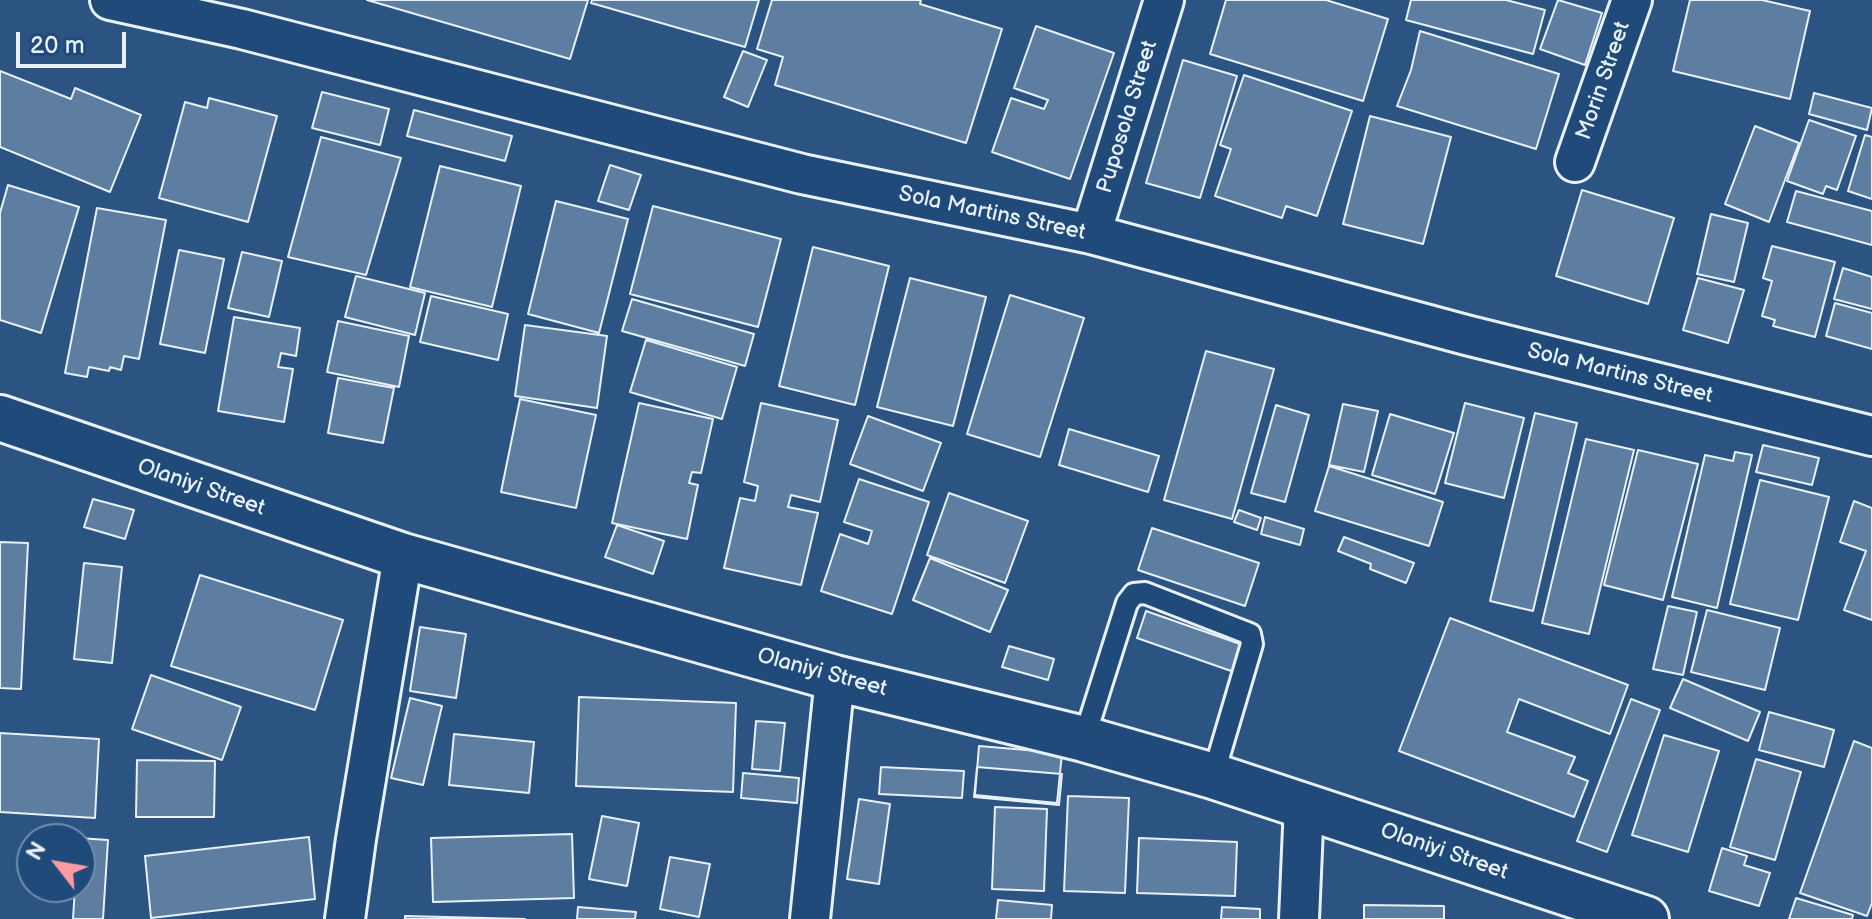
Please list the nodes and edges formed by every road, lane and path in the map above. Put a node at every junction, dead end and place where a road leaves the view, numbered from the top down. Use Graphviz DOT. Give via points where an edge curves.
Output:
graph roads {
  1 [pos="110,0"];
  2 [pos="1164,0"];
  3 [pos="1632,0"];
  4 [pos="246,15"];
  5 [pos="1575,162"];
  6 [pos="1091,234"];
  7 [pos="0,418"];
  8 [pos="1872,436"];
  9 [pos="403,556"];
  10 [pos="835,678"];
  11 [pos="1084,739"];
  12 [pos="1213,776"];
  13 [pos="1304,805"];
  14 [pos="345,919"];
  15 [pos="810,919"];
  16 [pos="1299,919"];
  17 [pos="1646,919"];
  1 -- 4 [label="street, Sola Martins Street"];
  2 -- 6 [label="street, Puposola Street"];
  3 -- 5 [label="street, Morin Street"];
  4 -- 6 [label="street, Sola Martins Street" via="802,174"];
  6 -- 8 [label="street, Sola Martins Street"];
  7 -- 9 [label="street, Olaniyi Street"];
  9 -- 10 [label="street, Olaniyi Street"];
  9 -- 14 [label="street"];
  10 -- 11 [label="street, Olaniyi Street"];
  10 -- 15 [label="street"];
  11 -- 12 [label="street, Olaniyi Street"];
  11 -- 12 [label="lane" via="1127,603 1134,594 1145,593 1250,634 1252,644"];
  12 -- 13 [label="street, Olaniyi Street"];
  13 -- 16 [label="street"];
  13 -- 17 [label="street, Olaniyi Street"];
}
